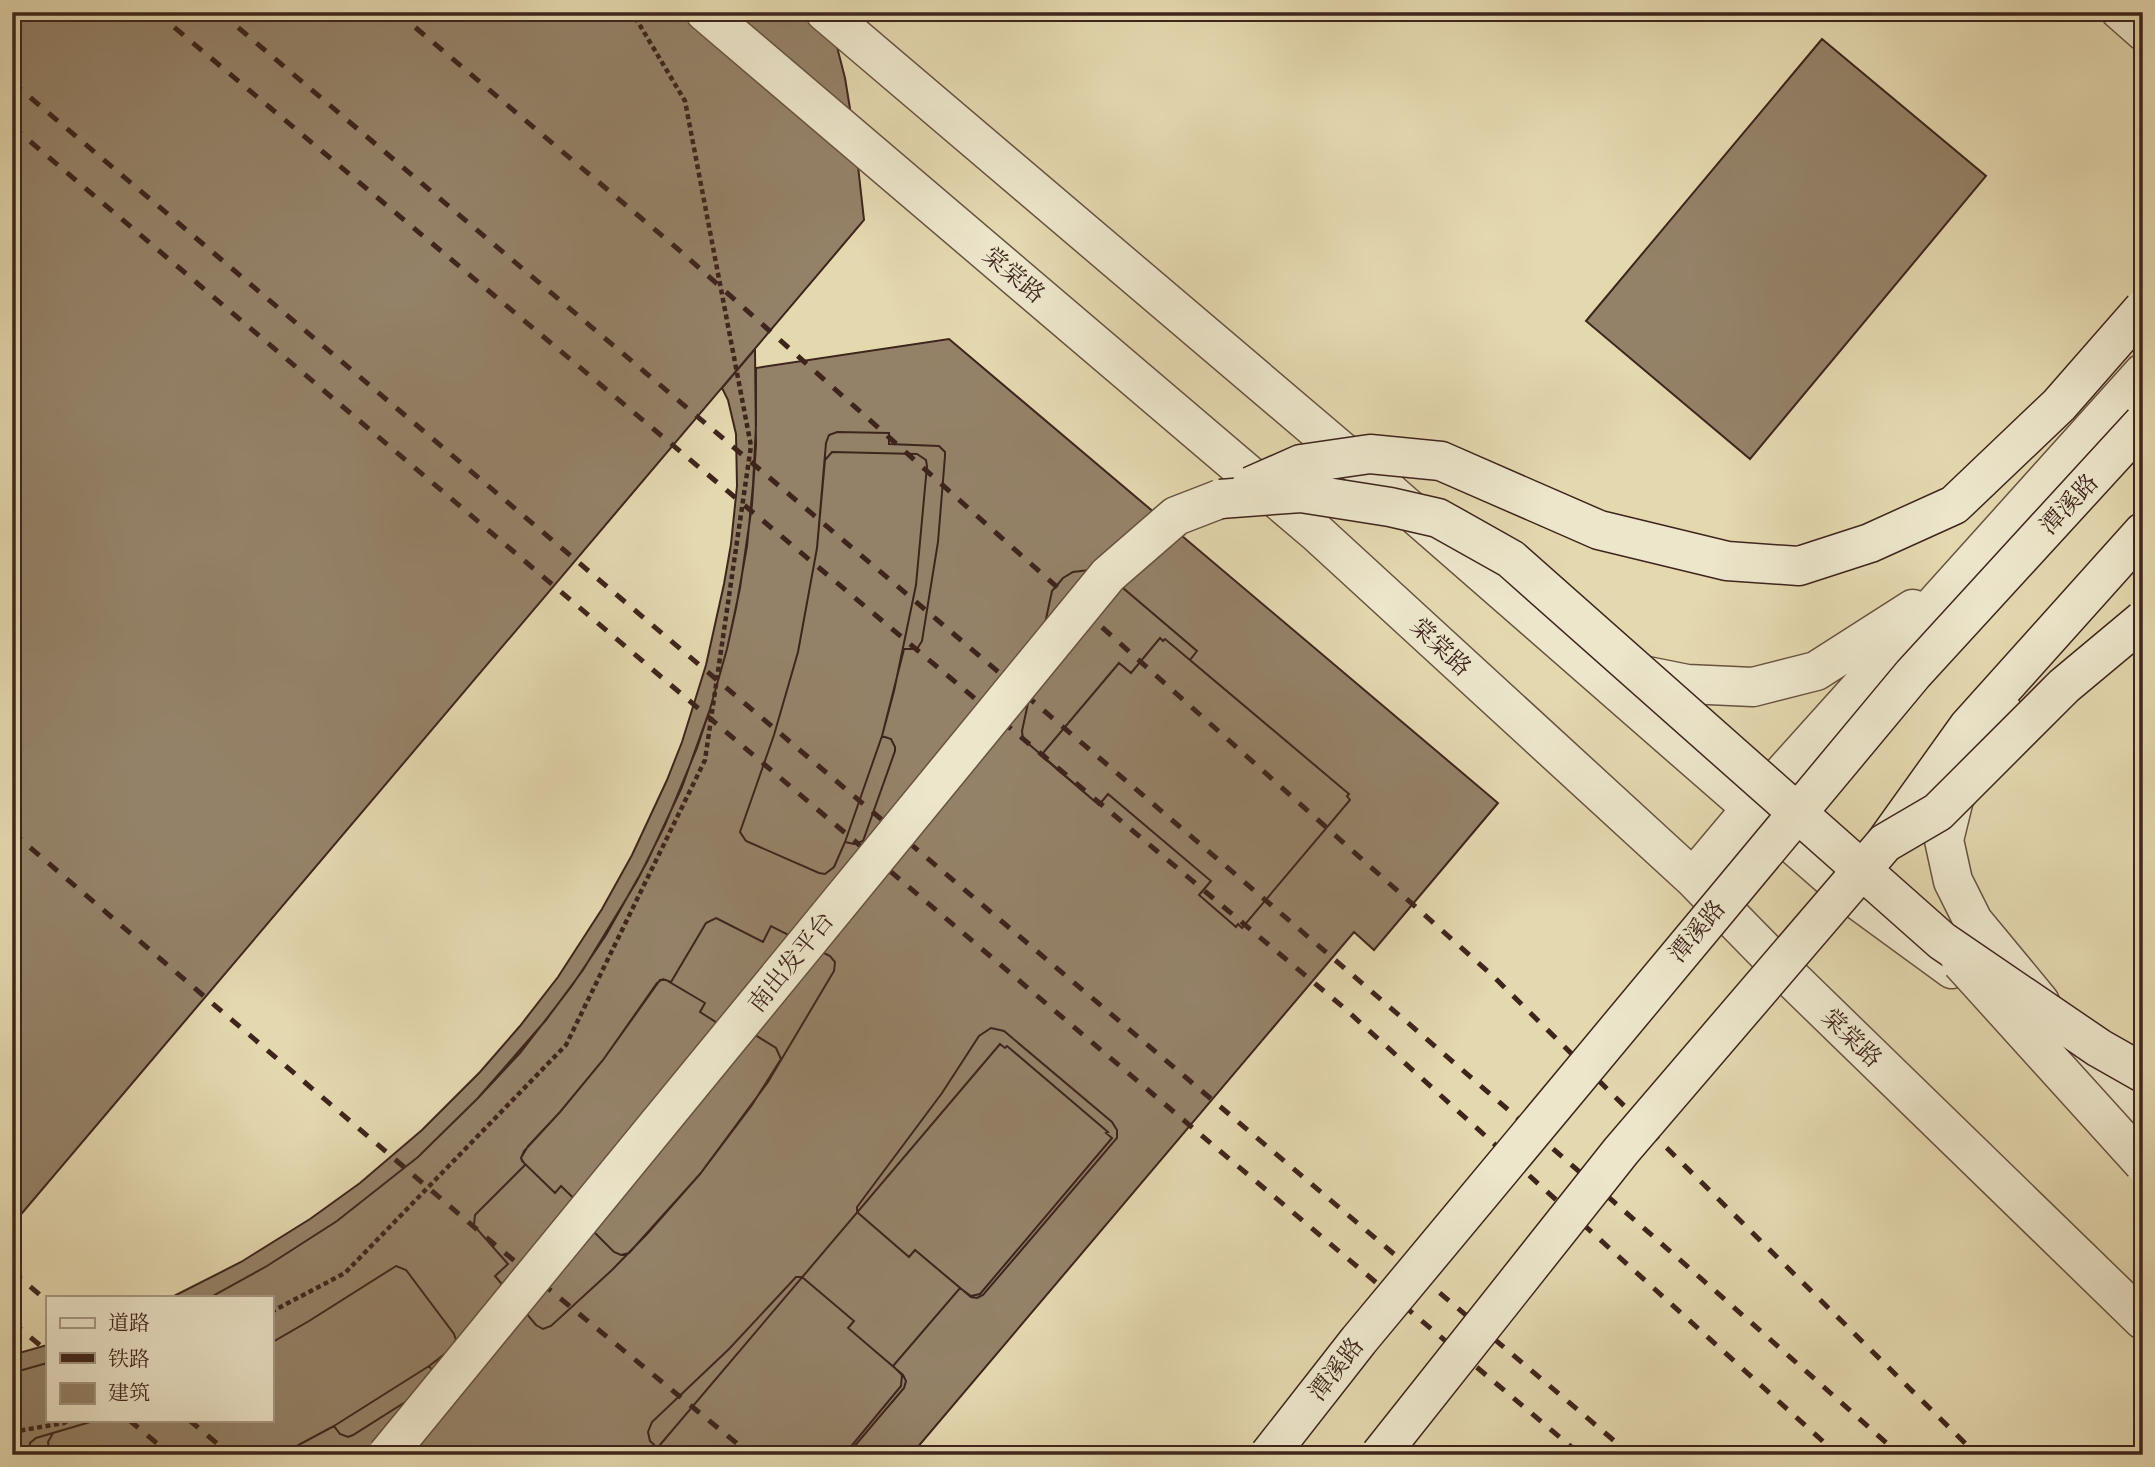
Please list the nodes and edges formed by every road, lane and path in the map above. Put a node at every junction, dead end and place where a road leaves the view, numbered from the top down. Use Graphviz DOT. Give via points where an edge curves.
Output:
graph roads {
  1 [pos="632,12"];
  2 [pos="705,12"];
  3 [pos="825,12"];
  4 [pos="2118,12"];
  5 [pos="2143,34"];
  6 [pos="2143,309"];
  7 [pos="2143,373"];
  8 [pos="2143,423"];
  9 [pos="1220,499"];
  10 [pos="2143,532"];
  11 [pos="2143,554"];
  12 [pos="1953,583"];
  13 [pos="2143,620"];
  14 [pos="1585,663"];
  15 [pos="2004,713"];
  16 [pos="1751,809"];
  17 [pos="1885,843"];
  18 [pos="1693,878"];
  19 [pos="1852,896"];
  20 [pos="1942,941"];
  21 [pos="1788,975"];
  22 [pos="2126,1079"];
  23 [pos="2143,1110"];
  24 [pos="2143,1163"];
  25 [pos="2131,1309"];
  26 [pos="273,1311"];
  27 [pos="66,1422"];
  28 [pos="12,1432"];
  29 [pos="387,1455"];
  30 [pos="1269,1455"];
  31 [pos="1380,1455"];
  1 -- 26 [label="path, bridge" via="685,101 751,446 705,760 566,1045 345,1273"];
  2 -- 18 [label="street, 棠棠路" via="1317,533"];
  3 -- 14 [label="street"];
  4 -- 5 [label="street"];
  6 -- 9 [label="street, bridge" via="2059,405 1954,505 1870,544 1799,566 1727,561 1599,530 1441,461 1370,454 1301,464"];
  7 -- 12 [label="street"];
  8 -- 30 [label="street, 潭溪路, bridge" via="1913,674 1359,1339"];
  9 -- 20 [label="street, bridge" via="1301,492 1390,507 1438,518 1511,559"];
  9 -- 29 [label="street, 南出发平台, bridge" via="1176,516 1108,575"];
  10 -- 17 [label="street" via="1968,727"];
  11 -- 15 [label="street"];
  12 -- 14 [label="street" via="1816,671 1753,687 1687,684"];
  12 -- 16 [label="street"];
  13 -- 17 [label="street, bridge" via="2064,686 1938,812"];
  14 -- 16 [label="street"];
  15 -- 19 [label="street"];
  15 -- 22 [label="street" via="1954,799 1944,839 1953,881 1973,921"];
  16 -- 18 [label="street"];
  16 -- 19 [label="street"];
  17 -- 31 [label="street, bridge" via="1621,1151"];
  18 -- 21 [label="street, 棠棠路"];
  19 -- 21 [label="street"];
  19 -- 22 [label="street"];
  20 -- 22 [label="street, bridge" via="2099,1048"];
  20 -- 24 [label="street, bridge"];
  21 -- 25 [label="street, 棠棠路"];
  22 -- 23 [label="street"];
  27 -- 28 [label="path"];
}
